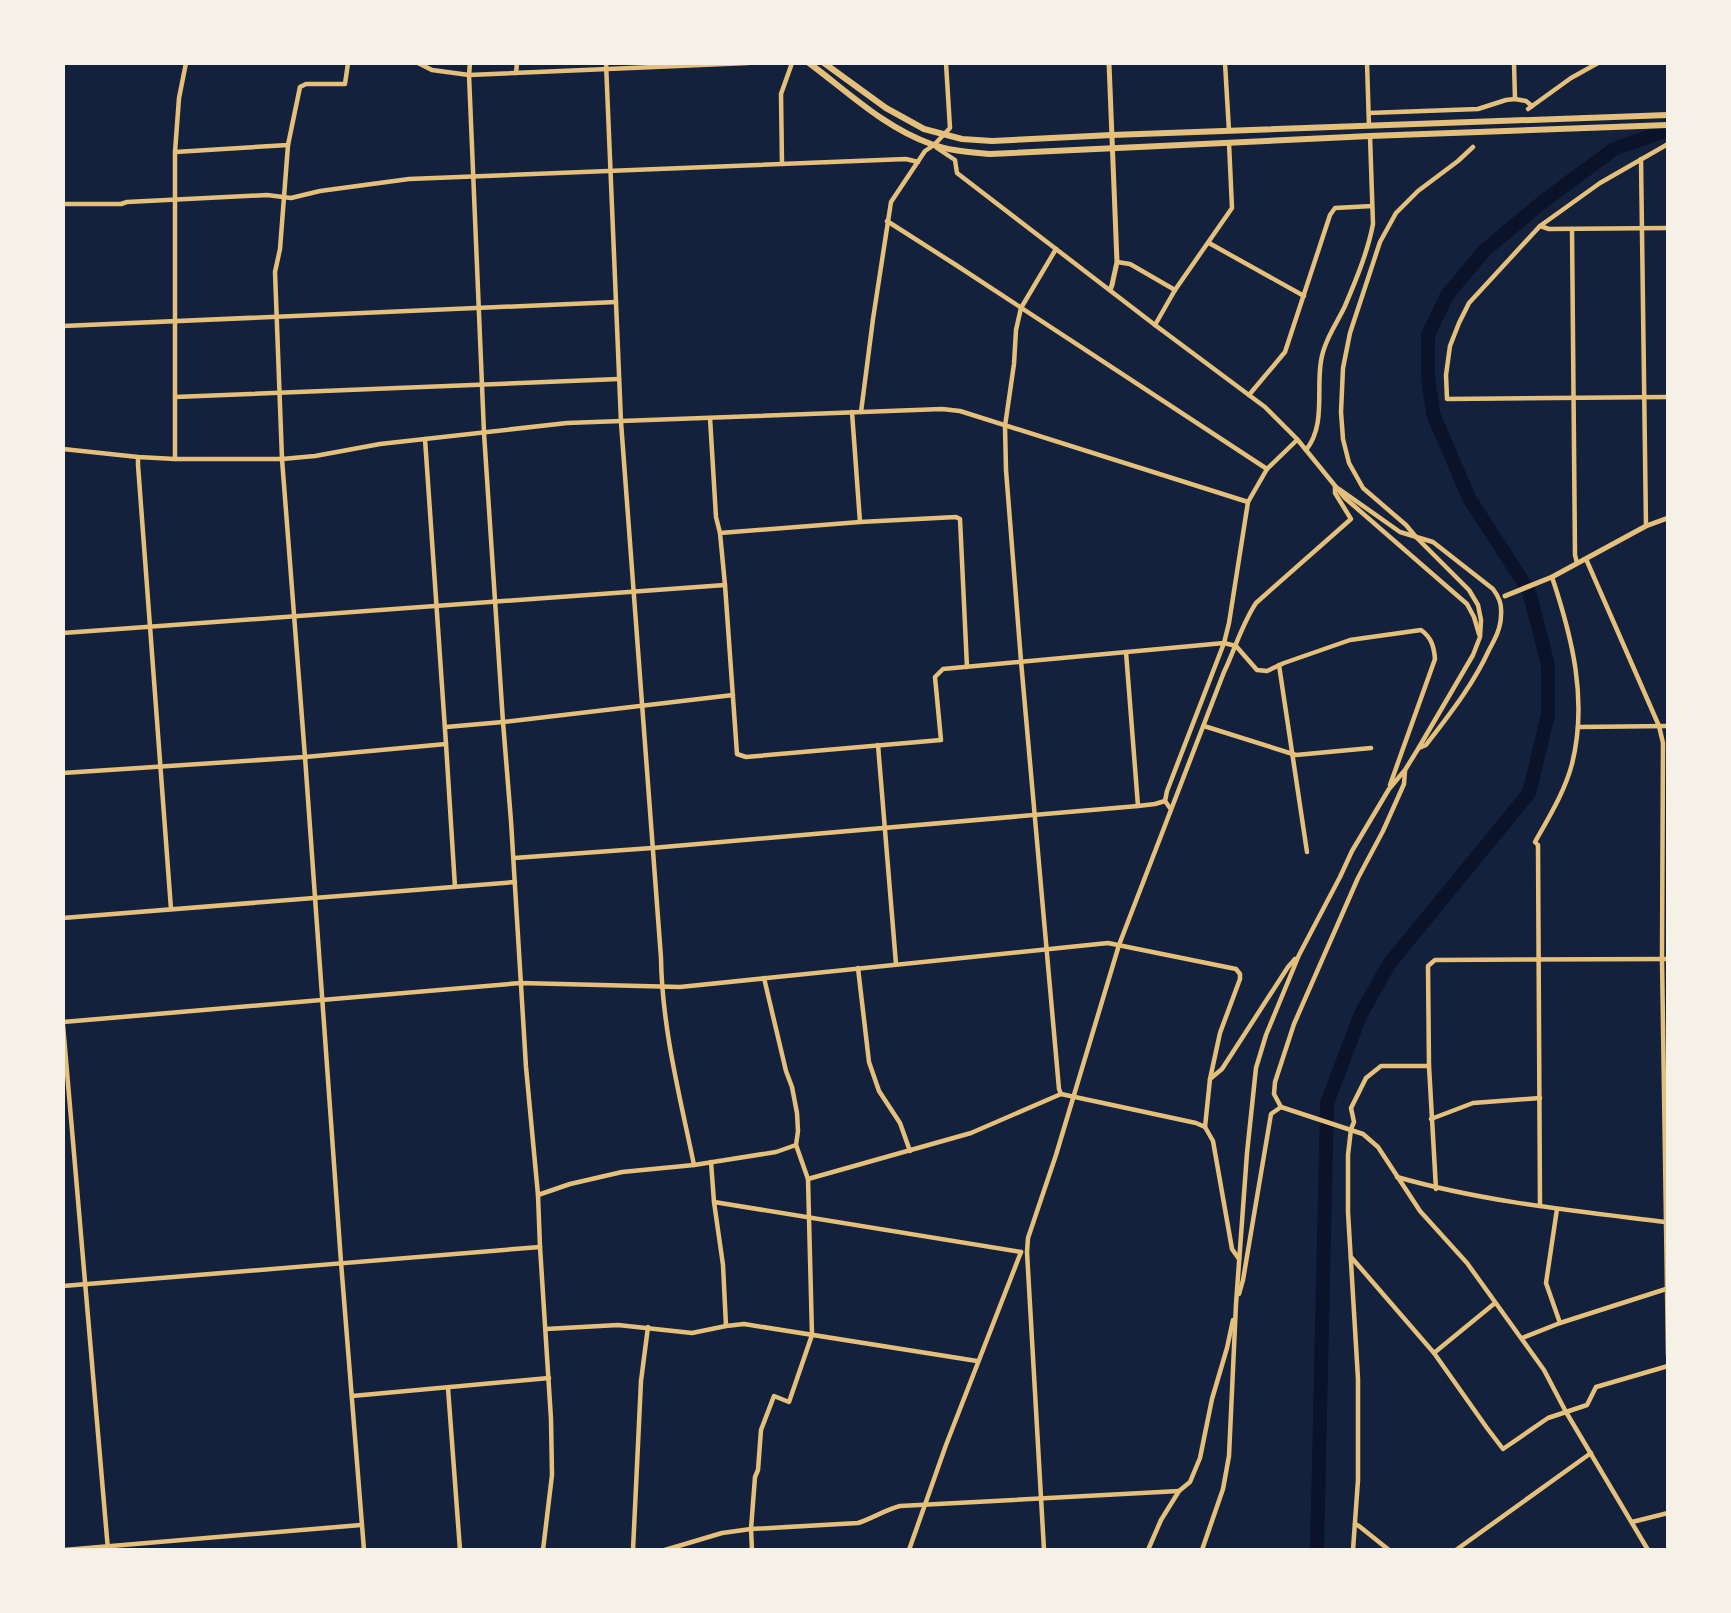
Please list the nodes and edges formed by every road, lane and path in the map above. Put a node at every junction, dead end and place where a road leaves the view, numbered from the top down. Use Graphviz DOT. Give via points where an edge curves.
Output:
graph roads {
  1 [pos="186,63"];
  2 [pos="348,63"];
  3 [pos="418,63"];
  4 [pos="470,63"];
  5 [pos="517,63"];
  6 [pos="748,63"];
  7 [pos="792,63"];
  8 [pos="809,63"];
  9 [pos="824,63"];
  10 [pos="946,63"];
  11 [pos="1109,63"];
  12 [pos="1225,63"];
  13 [pos="1367,63"];
  14 [pos="1514,63"];
  15 [pos="1598,63"];
  16 [pos="606,66"];
  17 [pos="516,73"];
  18 [pos="469,75"];
  19 [pos="1515,99"];
  20 [pos="1369,113"];
  21 [pos="1668,115"];
  22 [pos="1668,125"];
  23 [pos="1369,127"];
  24 [pos="1229,132"];
  25 [pos="943,135"];
  26 [pos="1111,135"];
  27 [pos="1370,136"];
  28 [pos="1229,143"];
  29 [pos="1668,144"];
  30 [pos="288,145"];
  31 [pos="934,145"];
  32 [pos="1473,147"];
  33 [pos="1112,148"];
  34 [pos="175,152"];
  35 [pos="1641,158"];
  36 [pos="918,162"];
  37 [pos="782,164"];
  38 [pos="610,171"];
  39 [pos="473,176"];
  40 [pos="284,198"];
  41 [pos="174,200"];
  42 [pos="63,204"];
  43 [pos="1372,206"];
  44 [pos="887,221"];
  45 [pos="1540,226"];
  46 [pos="1668,228"];
  47 [pos="1572,229"];
  48 [pos="1643,229"];
  49 [pos="1209,243"];
  50 [pos="1056,249"];
  51 [pos="1117,262"];
  52 [pos="1110,290"];
  53 [pos="1175,290"];
  54 [pos="1304,296"];
  55 [pos="616,302"];
  56 [pos="479,308"];
  57 [pos="1021,309"];
  58 [pos="276,316"];
  59 [pos="175,320"];
  60 [pos="1155,325"];
  61 [pos="63,326"];
  62 [pos="619,379"];
  63 [pos="482,384"];
  64 [pos="279,393"];
  65 [pos="1249,395"];
  66 [pos="175,397"];
  67 [pos="1574,397"];
  68 [pos="1644,397"];
  69 [pos="1668,397"];
  70 [pos="852,412"];
  71 [pos="861,412"];
  72 [pos="710,418"];
  73 [pos="621,422"];
  74 [pos="1005,426"];
  75 [pos="484,433"];
  76 [pos="425,439"];
  77 [pos="1297,439"];
  78 [pos="63,449"];
  79 [pos="1306,450"];
  80 [pos="138,457"];
  81 [pos="175,459"];
  82 [pos="282,459"];
  83 [pos="1267,469"];
  84 [pos="1335,486"];
  85 [pos="1248,502"];
  86 [pos="1668,518"];
  87 [pos="860,522"];
  88 [pos="1646,526"];
  89 [pos="720,533"];
  90 [pos="1416,537"];
  91 [pos="1586,559"];
  92 [pos="1577,563"];
  93 [pos="1550,578"];
  94 [pos="725,585"];
  95 [pos="633,591"];
  96 [pos="1502,598"];
  97 [pos="495,601"];
  98 [pos="437,606"];
  99 [pos="293,617"];
  100 [pos="149,627"];
  101 [pos="63,633"];
  102 [pos="1480,637"];
  103 [pos="1224,643"];
  104 [pos="1236,646"];
  105 [pos="1126,652"];
  106 [pos="1021,661"];
  107 [pos="1279,665"];
  108 [pos="967,667"];
  109 [pos="733,695"];
  110 [pos="642,706"];
  111 [pos="503,722"];
  112 [pos="1204,726"];
  113 [pos="1659,726"];
  114 [pos="1668,726"];
  115 [pos="445,727"];
  116 [pos="1578,727"];
  117 [pos="446,744"];
  118 [pos="878,745"];
  119 [pos="1371,748"];
  120 [pos="1418,749"];
  121 [pos="1292,753"];
  122 [pos="305,757"];
  123 [pos="160,766"];
  124 [pos="1405,770"];
  125 [pos="63,774"];
  126 [pos="1389,789"];
  127 [pos="1165,801"];
  128 [pos="1138,806"];
  129 [pos="1171,809"];
  130 [pos="1035,815"];
  131 [pos="884,828"];
  132 [pos="652,848"];
  133 [pos="1307,852"];
  134 [pos="514,858"];
  135 [pos="515,882"];
  136 [pos="455,887"];
  137 [pos="315,898"];
  138 [pos="171,909"];
  139 [pos="63,918"];
  140 [pos="1119,945"];
  141 [pos="1046,949"];
  142 [pos="1299,955"];
  143 [pos="1665,959"];
  144 [pos="1539,960"];
  145 [pos="896,964"];
  146 [pos="858,968"];
  147 [pos="764,978"];
  148 [pos="522,982"];
  149 [pos="662,986"];
  150 [pos="322,1000"];
  151 [pos="63,1023"];
  152 [pos="1429,1066"];
  153 [pos="1210,1079"];
  154 [pos="1061,1094"];
  155 [pos="1073,1096"];
  156 [pos="1540,1098"];
  157 [pos="1282,1107"];
  158 [pos="1431,1119"];
  159 [pos="1205,1127"];
  160 [pos="1351,1129"];
  161 [pos="796,1145"];
  162 [pos="910,1151"];
  163 [pos="711,1162"];
  164 [pos="694,1165"];
  165 [pos="1396,1177"];
  166 [pos="808,1179"];
  167 [pos="1436,1189"];
  168 [pos="538,1195"];
  169 [pos="714,1202"];
  170 [pos="1540,1206"];
  171 [pos="1557,1209"];
  172 [pos="810,1219"];
  173 [pos="1665,1222"];
  174 [pos="540,1247"];
  175 [pos="1024,1252"];
  176 [pos="1350,1256"];
  177 [pos="1240,1260"];
  178 [pos="341,1262"];
  179 [pos="86,1284"];
  180 [pos="63,1286"];
  181 [pos="1667,1289"];
  182 [pos="1495,1303"];
  183 [pos="1237,1304"];
  184 [pos="1560,1324"];
  185 [pos="726,1326"];
  186 [pos="648,1327"];
  187 [pos="546,1329"];
  188 [pos="812,1335"];
  189 [pos="1522,1338"];
  190 [pos="1434,1353"];
  191 [pos="1668,1355"];
  192 [pos="977,1361"];
  193 [pos="1668,1366"];
  194 [pos="549,1378"];
  195 [pos="448,1388"];
  196 [pos="352,1396"];
  197 [pos="1566,1412"];
  198 [pos="1591,1454"];
  199 [pos="1179,1491"];
  200 [pos="1041,1499"];
  201 [pos="926,1505"];
  202 [pos="1668,1513"];
  203 [pos="1632,1522"];
  204 [pos="1355,1524"];
  205 [pos="361,1525"];
  206 [pos="751,1529"];
  207 [pos="685,1547"];
  208 [pos="108,1548"];
  209 [pos="64,1550"];
  210 [pos="364,1550"];
  211 [pos="460,1550"];
  212 [pos="543,1550"];
  213 [pos="633,1550"];
  214 [pos="665,1550"];
  215 [pos="752,1550"];
  216 [pos="909,1550"];
  217 [pos="1044,1550"];
  218 [pos="1148,1550"];
  219 [pos="1202,1550"];
  220 [pos="1353,1550"];
  221 [pos="1389,1550"];
  222 [pos="1456,1550"];
  223 [pos="1648,1550"];
  1 -- 34 [label="street"];
  2 -- 30 [label="street" via="345,84 300,87"];
  3 -- 18 [label="street" via="432,70"];
  4 -- 18 [label="street"];
  5 -- 17 [label="street"];
  6 -- 16 [label="street"];
  7 -- 37 [label="street" via="780,94"];
  8 -- 31 [label="main road" via="881,118"];
  9 -- 25 [label="main road" via="886,108"];
  10 -- 25 [label="street" via="950,128"];
  11 -- 26 [label="street"];
  12 -- 24 [label="street"];
  13 -- 20 [label="street"];
  14 -- 19 [label="street"];
  15 -- 19 [label="street" via="1530,107"];
  16 -- 17 [label="street"];
  16 -- 38 [label="street"];
  17 -- 18 [label="street"];
  18 -- 39 [label="street"];
  19 -- 20 [label="street" via="1478,109"];
  20 -- 23 [label="street"];
  21 -- 23 [label="main road"];
  22 -- 27 [label="main road"];
  23 -- 24 [label="main road"];
  24 -- 26 [label="main road"];
  25 -- 26 [label="main road" via="992,141"];
  25 -- 31 [label="street"];
  26 -- 33 [label="street"];
  27 -- 28 [label="main road"];
  27 -- 43 [label="street"];
  28 -- 33 [label="main road"];
  28 -- 49 [label="street" via="1232,208"];
  29 -- 35 [label="street"];
  30 -- 34 [label="street"];
  30 -- 40 [label="street"];
  31 -- 33 [label="main road" via="990,154"];
  31 -- 36 [label="street"];
  31 -- 50 [label="street" via="955,160 957,173"];
  32 -- 90 [label="street" via="1396,213 1370,270 1343,368 1341,412 1349,463 1363,488"];
  33 -- 51 [label="street"];
  34 -- 41 [label="street"];
  35 -- 45 [label="street"];
  35 -- 48 [label="street"];
  36 -- 37 [label="street"];
  36 -- 44 [label="street" via="891,202"];
  37 -- 38 [label="street"];
  38 -- 39 [label="street"];
  38 -- 55 [label="street"];
  39 -- 40 [label="street" via="376,183"];
  39 -- 56 [label="street"];
  40 -- 41 [label="street"];
  40 -- 58 [label="street" via="275,272"];
  41 -- 42 [label="street"];
  41 -- 59 [label="street"];
  43 -- 54 [label="street" via="1335,208"];
  43 -- 79 [label="street" via="1370,237 1321,361 1320,405 1312,443"];
  44 -- 57 [label="street"];
  44 -- 71 [label="street"];
  45 -- 47 [label="street"];
  45 -- 67 [label="street" via="1469,303 1458,323 1450,346 1447,399"];
  46 -- 48 [label="street"];
  47 -- 48 [label="street"];
  47 -- 67 [label="street"];
  48 -- 68 [label="street"];
  49 -- 53 [label="street"];
  49 -- 54 [label="street"];
  50 -- 52 [label="street"];
  50 -- 57 [label="street"];
  51 -- 52 [label="street"];
  51 -- 53 [label="street" via="1130,264"];
  52 -- 60 [label="street"];
  53 -- 60 [label="street"];
  54 -- 65 [label="street" via="1285,352"];
  55 -- 56 [label="street"];
  55 -- 62 [label="street"];
  56 -- 58 [label="street"];
  56 -- 63 [label="street"];
  57 -- 74 [label="street"];
  57 -- 83 [label="street"];
  58 -- 59 [label="street"];
  58 -- 64 [label="street"];
  59 -- 61 [label="street"];
  59 -- 66 [label="street"];
  60 -- 65 [label="street"];
  62 -- 63 [label="street"];
  62 -- 73 [label="street"];
  63 -- 64 [label="street"];
  63 -- 75 [label="street"];
  64 -- 66 [label="street"];
  64 -- 82 [label="street"];
  65 -- 77 [label="street"];
  66 -- 81 [label="street"];
  67 -- 68 [label="street"];
  67 -- 92 [label="street"];
  68 -- 69 [label="street"];
  68 -- 88 [label="street"];
  70 -- 71 [label="street"];
  70 -- 72 [label="street"];
  70 -- 87 [label="street"];
  71 -- 74 [label="street" via="942,409"];
  72 -- 73 [label="street"];
  72 -- 89 [label="street"];
  73 -- 75 [label="street"];
  73 -- 95 [label="street"];
  74 -- 85 [label="street"];
  74 -- 106 [label="street"];
  75 -- 76 [label="street"];
  75 -- 97 [label="street"];
  76 -- 82 [label="street"];
  76 -- 98 [label="street"];
  77 -- 79 [label="street"];
  77 -- 83 [label="street"];
  78 -- 80 [label="street"];
  79 -- 84 [label="street"];
  80 -- 81 [label="street"];
  80 -- 100 [label="street"];
  81 -- 82 [label="street"];
  82 -- 99 [label="street"];
  83 -- 85 [label="street"];
  84 -- 90 [label="street" via="1400,532"];
  84 -- 102 [label="street" via="1467,604"];
  84 -- 104 [label="street" via="1351,519 1256,603"];
  85 -- 103 [label="street"];
  86 -- 88 [label="street"];
  87 -- 89 [label="street"];
  87 -- 108 [label="street" via="960,519"];
  88 -- 91 [label="street"];
  89 -- 94 [label="street"];
  90 -- 96 [label="street" via="1433,542"];
  90 -- 102 [label="street" via="1469,590 1478,605"];
  91 -- 92 [label="street"];
  91 -- 113 [label="street"];
  92 -- 93 [label="street"];
  93 -- 96 [label="street"];
  93 -- 116 [label="street" via="1572,645"];
  94 -- 95 [label="street"];
  94 -- 109 [label="street"];
  95 -- 97 [label="street"];
  95 -- 110 [label="street"];
  96 -- 120 [label="street" via="1499,630 1481,668 1426,745"];
  97 -- 98 [label="street"];
  97 -- 111 [label="street"];
  98 -- 99 [label="street"];
  98 -- 115 [label="street"];
  99 -- 100 [label="street"];
  99 -- 122 [label="street"];
  100 -- 101 [label="street"];
  100 -- 123 [label="street"];
  102 -- 120 [label="street"];
  103 -- 104 [label="street"];
  103 -- 105 [label="street"];
  103 -- 127 [label="street"];
  104 -- 107 [label="street" via="1257,670"];
  104 -- 112 [label="street"];
  105 -- 106 [label="street"];
  105 -- 128 [label="street"];
  106 -- 108 [label="street"];
  106 -- 130 [label="street"];
  107 -- 121 [label="street"];
  107 -- 126 [label="street" via="1350,640 1421,630 1429,635 1435,659"];
  108 -- 118 [label="street" via="943,669 935,677 941,740"];
  109 -- 110 [label="street"];
  109 -- 118 [label="street" via="737,754 746,757"];
  110 -- 111 [label="street"];
  110 -- 132 [label="street"];
  111 -- 115 [label="street"];
  111 -- 134 [label="street"];
  112 -- 121 [label="street"];
  112 -- 129 [label="street"];
  113 -- 114 [label="street"];
  113 -- 116 [label="street"];
  113 -- 143 [label="street" via="1663,743"];
  115 -- 117 [label="street"];
  116 -- 144 [label="street" via="1567,781 1535,842"];
  117 -- 122 [label="street"];
  117 -- 136 [label="street"];
  118 -- 131 [label="street"];
  119 -- 121 [label="street"];
  120 -- 124 [label="street"];
  121 -- 133 [label="street"];
  122 -- 123 [label="street"];
  122 -- 137 [label="street"];
  123 -- 125 [label="street"];
  123 -- 138 [label="street"];
  124 -- 126 [label="street"];
  124 -- 157 [label="street" via="1404,784 1294,1024 1275,1082 1274,1094"];
  126 -- 142 [label="street"];
  127 -- 128 [label="street"];
  127 -- 129 [label="street"];
  128 -- 130 [label="street"];
  129 -- 140 [label="street"];
  130 -- 131 [label="street"];
  130 -- 141 [label="street"];
  131 -- 132 [label="street"];
  131 -- 145 [label="street"];
  132 -- 134 [label="street"];
  132 -- 149 [label="street"];
  134 -- 135 [label="street"];
  135 -- 136 [label="street"];
  135 -- 148 [label="street"];
  136 -- 137 [label="street"];
  137 -- 138 [label="street"];
  137 -- 150 [label="street"];
  138 -- 139 [label="street"];
  140 -- 141 [label="street"];
  140 -- 153 [label="street" via="1236,969 1240,974"];
  140 -- 155 [label="street"];
  141 -- 145 [label="street"];
  141 -- 154 [label="street"];
  142 -- 153 [label="street" via="1222,1069"];
  142 -- 177 [label="street" via="1256,1068"];
  143 -- 144 [label="street"];
  143 -- 173 [label="street"];
  144 -- 152 [label="street" via="1435,960 1428,965"];
  144 -- 156 [label="street"];
  145 -- 146 [label="street"];
  146 -- 147 [label="street"];
  146 -- 162 [label="street" via="869,1062"];
  147 -- 149 [label="street"];
  147 -- 161 [label="street" via="797,1113"];
  148 -- 149 [label="street"];
  148 -- 150 [label="street"];
  148 -- 168 [label="street"];
  149 -- 164 [label="street"];
  150 -- 151 [label="street"];
  150 -- 178 [label="street"];
  151 -- 179 [label="street"];
  152 -- 158 [label="street"];
  152 -- 160 [label="street" via="1381,1066 1366,1078 1351,1108"];
  153 -- 159 [label="street"];
  154 -- 155 [label="street"];
  154 -- 162 [label="street" via="971,1133"];
  155 -- 159 [label="street"];
  155 -- 175 [label="street"];
  156 -- 158 [label="street" via="1473,1103"];
  156 -- 170 [label="street"];
  157 -- 160 [label="street"];
  157 -- 183 [label="street" via="1271,1114"];
  158 -- 167 [label="street"];
  159 -- 177 [label="street" via="1213,1141 1232,1249"];
  160 -- 165 [label="street" via="1378,1147"];
  160 -- 176 [label="street"];
  161 -- 163 [label="street"];
  161 -- 166 [label="street"];
  162 -- 166 [label="street"];
  163 -- 164 [label="street"];
  163 -- 169 [label="street"];
  164 -- 168 [label="street" via="622,1171"];
  165 -- 167 [label="street"];
  165 -- 182 [label="street"];
  166 -- 172 [label="street"];
  167 -- 170 [label="street"];
  168 -- 174 [label="street"];
  169 -- 172 [label="street"];
  169 -- 185 [label="street"];
  170 -- 171 [label="street"];
  171 -- 173 [label="street"];
  171 -- 184 [label="street" via="1546,1283"];
  172 -- 175 [label="street"];
  172 -- 188 [label="street"];
  173 -- 181 [label="street"];
  174 -- 178 [label="street"];
  174 -- 187 [label="street"];
  175 -- 192 [label="street"];
  175 -- 200 [label="street"];
  176 -- 190 [label="street"];
  176 -- 204 [label="street" via="1357,1379"];
  177 -- 183 [label="street"];
  178 -- 179 [label="street"];
  178 -- 196 [label="street"];
  179 -- 180 [label="street"];
  179 -- 208 [label="street"];
  181 -- 184 [label="street"];
  181 -- 191 [label="street"];
  182 -- 189 [label="street"];
  182 -- 190 [label="street"];
  183 -- 199 [label="street" via="1200,1458 1191,1482"];
  183 -- 219 [label="street" via="1229,1456"];
  184 -- 189 [label="street"];
  185 -- 186 [label="street" via="692,1333"];
  185 -- 188 [label="street" via="744,1324"];
  186 -- 187 [label="street"];
  186 -- 213 [label="street" via="640,1381"];
  187 -- 194 [label="street"];
  188 -- 192 [label="street"];
  188 -- 206 [label="street" via="789,1402 774,1396 761,1430"];
  189 -- 197 [label="street"];
  190 -- 197 [label="street" via="1503,1448 1548,1418"];
  192 -- 201 [label="street"];
  193 -- 197 [label="street" via="1596,1387 1587,1405"];
  194 -- 195 [label="street"];
  194 -- 212 [label="street" via="552,1475"];
  195 -- 196 [label="street"];
  195 -- 211 [label="street"];
  196 -- 205 [label="street"];
  197 -- 198 [label="street"];
  198 -- 203 [label="street"];
  198 -- 222 [label="street"];
  199 -- 200 [label="street"];
  199 -- 218 [label="street"];
  200 -- 201 [label="street"];
  200 -- 217 [label="street"];
  201 -- 206 [label="street" via="888,1509 858,1523"];
  201 -- 216 [label="street"];
  202 -- 203 [label="street"];
  203 -- 223 [label="street"];
  204 -- 220 [label="street"];
  204 -- 221 [label="street"];
  205 -- 208 [label="street"];
  205 -- 210 [label="street"];
  206 -- 207 [label="street"];
  206 -- 215 [label="street"];
  207 -- 214 [label="street"];
  208 -- 209 [label="street"];
}
